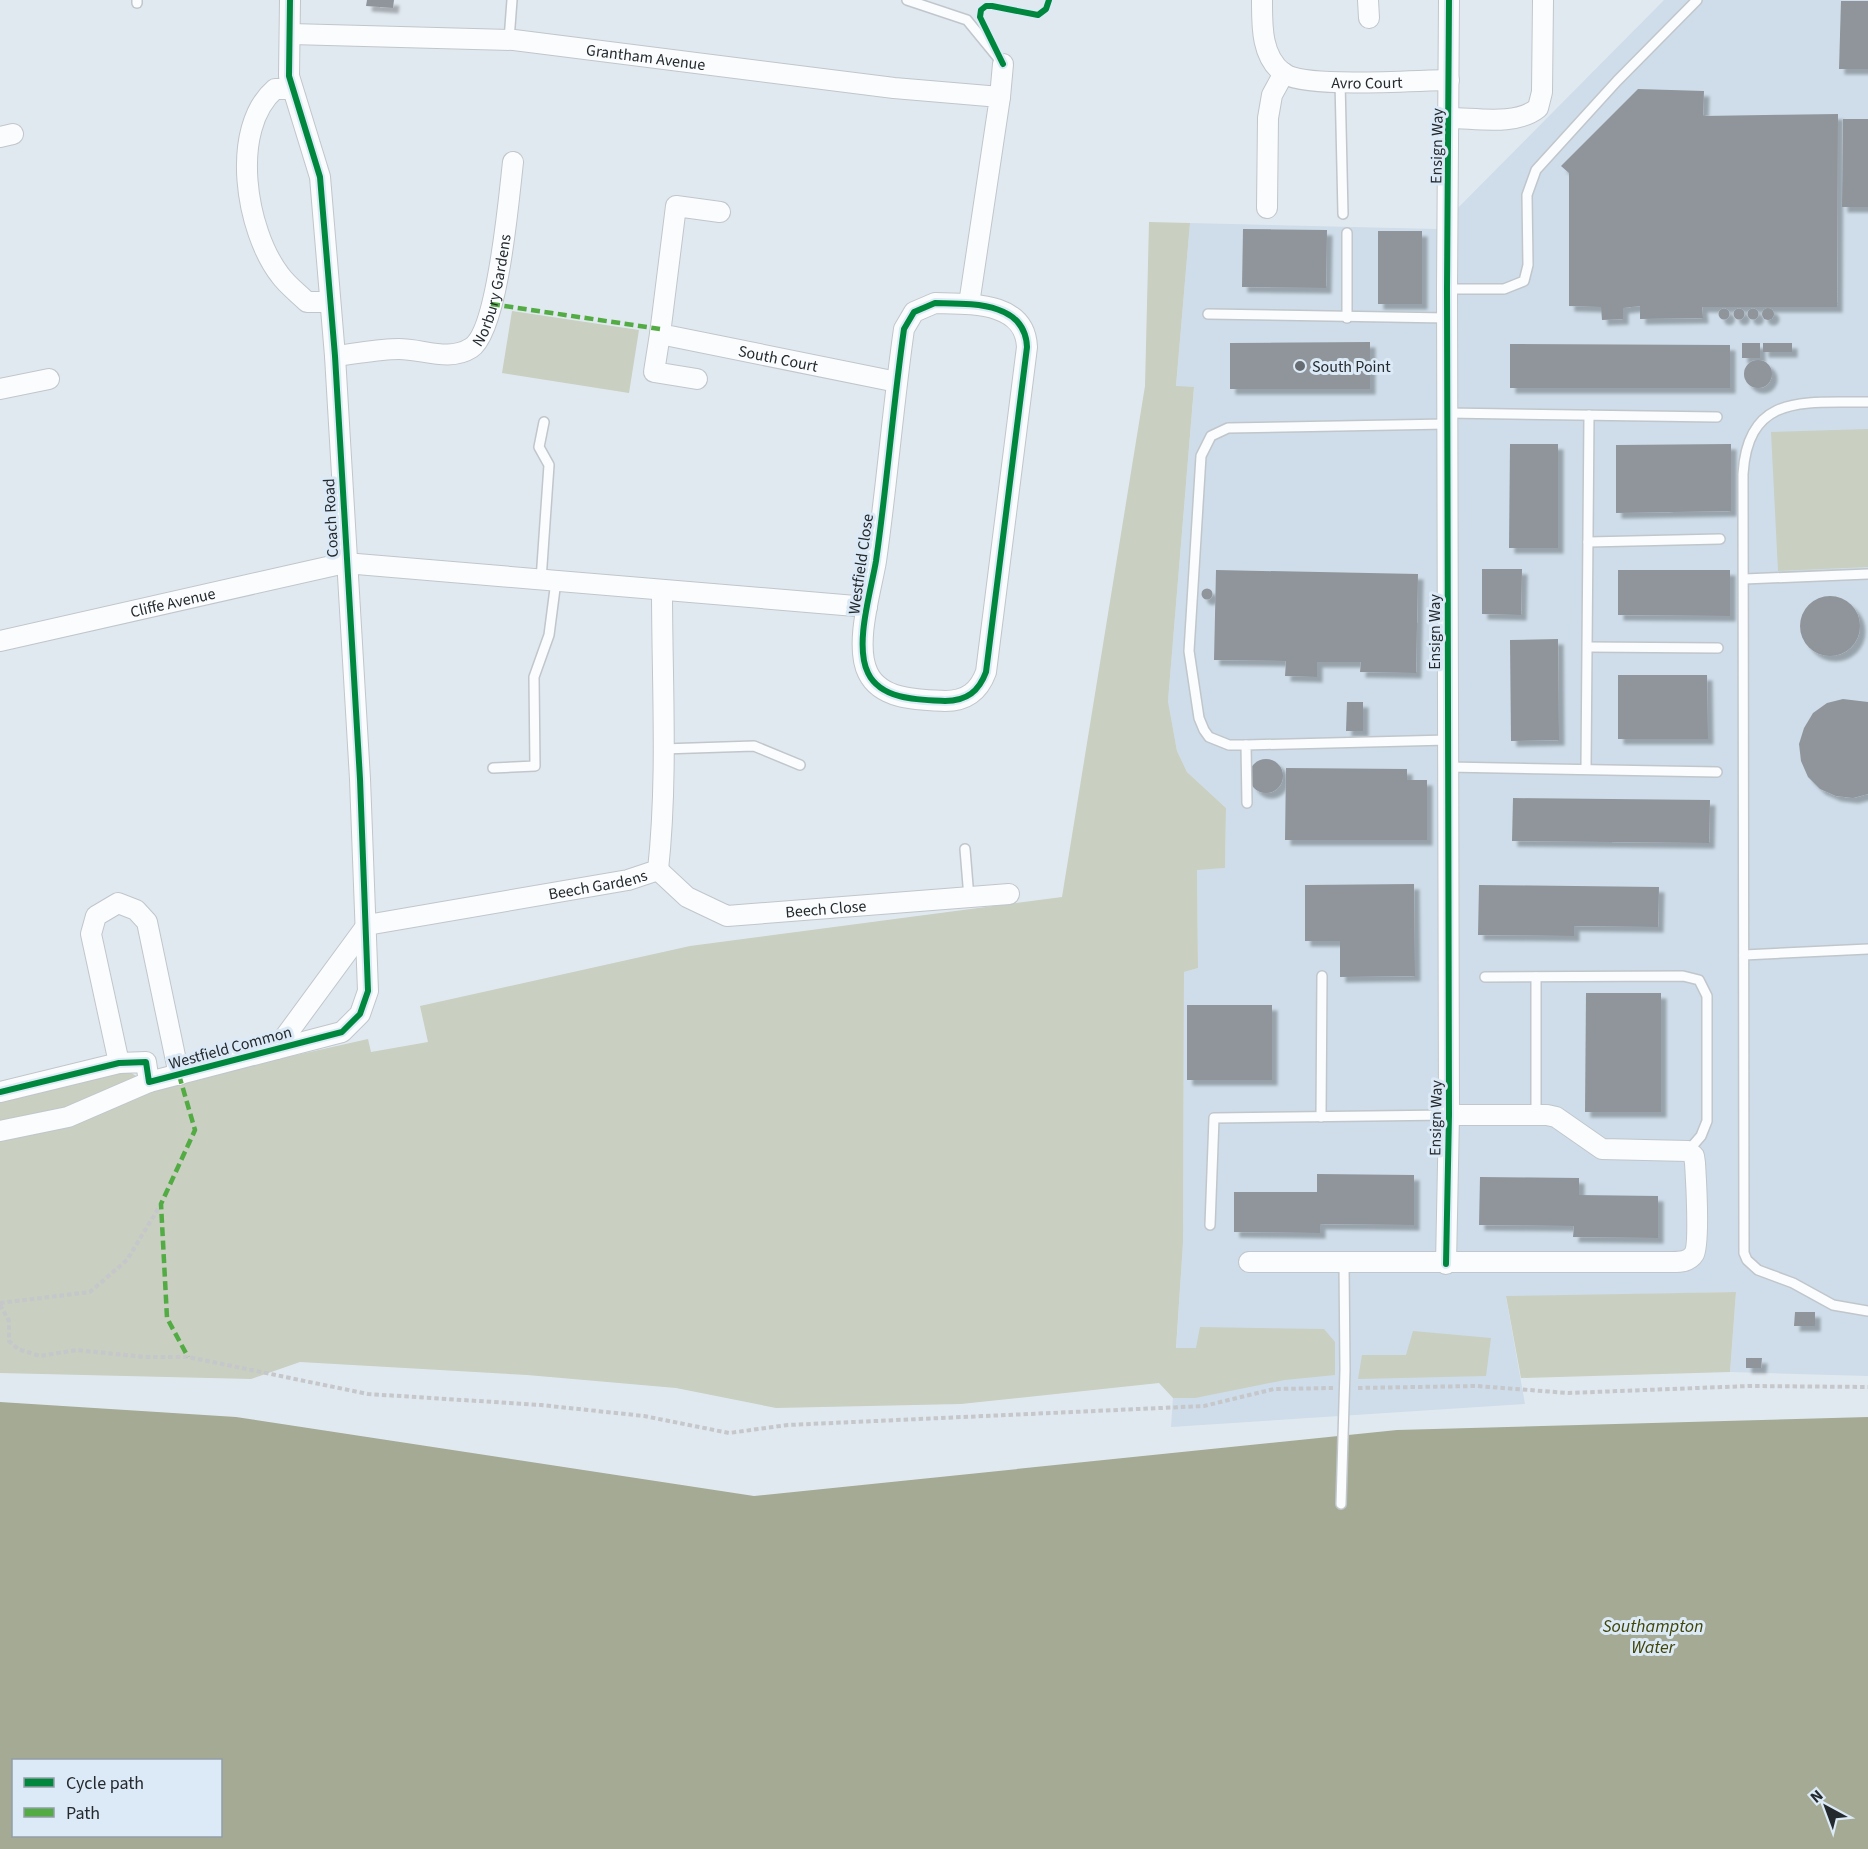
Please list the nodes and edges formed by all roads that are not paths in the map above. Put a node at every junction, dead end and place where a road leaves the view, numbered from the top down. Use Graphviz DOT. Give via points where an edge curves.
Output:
graph roads {
  1 [pos="290,0"];
  2 [pos="512,0"];
  3 [pos="907,0"];
  4 [pos="1262,0"];
  5 [pos="1449,0"];
  6 [pos="1543,0"];
  7 [pos="1697,0"];
  8 [pos="291,34"];
  9 [pos="509,40"];
  10 [pos="1003,64"];
  11 [pos="1284,73"];
  12 [pos="1449,80"];
  13 [pos="1340,81"];
  14 [pos="291,89"];
  15 [pos="1000,97"];
  16 [pos="1450,118"];
  17 [pos="513,162"];
  18 [pos="1267,208"];
  19 [pos="720,212"];
  20 [pos="1343,214"];
  21 [pos="1347,233"];
  22 [pos="1447,289"];
  23 [pos="330,302"];
  24 [pos="969,304"];
  25 [pos="1208,314"];
  26 [pos="1347,318"];
  27 [pos="1447,318"];
  28 [pos="660,334"];
  29 [pos="335,356"];
  30 [pos="697,379"];
  31 [pos="49,380"];
  32 [pos="897,382"];
  33 [pos="0,389"];
  34 [pos="1868,402"];
  35 [pos="1589,415"];
  36 [pos="1717,417"];
  37 [pos="1447,419"];
  38 [pos="544,422"];
  39 [pos="1720,539"];
  40 [pos="1588,542"];
  41 [pos="345,563"];
  42 [pos="1868,574"];
  43 [pos="1744,579"];
  44 [pos="548,581"];
  45 [pos="662,590"];
  46 [pos="867,607"];
  47 [pos="0,641"];
  48 [pos="1588,647"];
  49 [pos="1718,648"];
  50 [pos="1448,740"];
  51 [pos="1246,745"];
  52 [pos="663,749"];
  53 [pos="800,765"];
  54 [pos="1448,767"];
  55 [pos="493,768"];
  56 [pos="1586,768"];
  57 [pos="1717,772"];
  58 [pos="1247,803"];
  59 [pos="965,849"];
  60 [pos="658,870"];
  61 [pos="1009,894"];
  62 [pos="969,898"];
  63 [pos="368,925"];
  64 [pos="1868,949"];
  65 [pos="1744,955"];
  66 [pos="1322,976"];
  67 [pos="1485,977"];
  68 [pos="1536,977"];
  69 [pos="342,1032"];
  70 [pos="276,1049"];
  71 [pos="119,1063"];
  72 [pos="179,1075"];
  73 [pos="149,1082"];
  74 [pos="0,1092"];
  75 [pos="1449,1115"];
  76 [pos="1536,1115"];
  77 [pos="1321,1117"];
  78 [pos="0,1131"];
  79 [pos="1688,1151"];
  80 [pos="1210,1226"];
  81 [pos="1249,1262"];
  82 [pos="1344,1263"];
  83 [pos="1446,1264"];
  84 [pos="1868,1311"];
  85 [pos="1341,1504"];
  1 -- 8 [label="street, Coach Road"];
  2 -- 9 [label="lane"];
  3 -- 10 [label="lane" via="967,20"];
  4 -- 11 [label="street" via="1267,52"];
  5 -- 12 [label="street, Ensign Way"];
  6 -- 16 [label="street" via="1542,92 1538,108 1511,118"];
  7 -- 22 [label="lane" via="1536,170 1527,195 1524,281 1504,289"];
  8 -- 9 [label="street, Grantham Avenue"];
  8 -- 14 [label="street, Coach Road"];
  9 -- 15 [label="street, Grantham Avenue" via="894,88"];
  10 -- 15 [label="street"];
  11 -- 13 [label="street, Avro Court" via="1310,81"];
  11 -- 18 [label="street" via="1272,95 1268,118"];
  12 -- 13 [label="street, Avro Court"];
  12 -- 16 [label="street, Ensign Way"];
  13 -- 20 [label="lane"];
  14 -- 23 [label="street, Coach Road" via="320,177"];
  14 -- 23 [label="street" via="275,89 264,99 251,129 246,162 250,200 266,250 280,275 307,302"];
  15 -- 24 [label="street"];
  16 -- 22 [label="street, Ensign Way"];
  17 -- 29 [label="street, Norbury Gardens" via="502,251 486,330 472,348 444,355 400,349"];
  19 -- 28 [label="street" via="676,206"];
  21 -- 26 [label="lane"];
  22 -- 27 [label="street, Ensign Way"];
  23 -- 29 [label="street, Coach Road"];
  24 -- 32 [label="street, Westfield Close" via="935,303 910,316 904,329"];
  24 -- 46 [label="street, Westfield Close" via="1007,312 1022,328 1027,347 986,672 980,686 968,697 948,701 902,697 878,686 864,661"];
  25 -- 26 [label="lane"];
  26 -- 27 [label="lane"];
  27 -- 37 [label="street, Ensign Way"];
  28 -- 30 [label="street" via="654,372"];
  28 -- 32 [label="street, South Court"];
  29 -- 41 [label="street, Coach Road"];
  31 -- 33 [label="street"];
  32 -- 46 [label="street, Westfield Close"];
  34 -- 43 [label="lane" via="1788,405 1753,431 1744,457"];
  35 -- 36 [label="lane"];
  35 -- 37 [label="lane"];
  35 -- 40 [label="lane"];
  37 -- 50 [label="street, Ensign Way"];
  37 -- 51 [label="lane" via="1228,428 1211,436 1201,456 1189,651 1204,730 1209,737 1229,745"];
  38 -- 44 [label="lane" via="540,447 549,465"];
  39 -- 40 [label="lane"];
  40 -- 48 [label="lane"];
  41 -- 44 [label="street"];
  41 -- 47 [label="street, Cliffe Avenue"];
  41 -- 63 [label="street, Coach Road"];
  42 -- 43 [label="lane"];
  43 -- 65 [label="lane"];
  44 -- 45 [label="street"];
  44 -- 55 [label="lane" via="549,635 534,677 535,766"];
  45 -- 46 [label="street, Westfield Close"];
  45 -- 52 [label="street, Beech Gardens"];
  48 -- 49 [label="lane"];
  48 -- 56 [label="lane"];
  50 -- 51 [label="lane"];
  50 -- 54 [label="street, Ensign Way"];
  51 -- 58 [label="lane"];
  52 -- 53 [label="lane" via="753,746"];
  52 -- 60 [label="street, Beech Gardens"];
  54 -- 56 [label="lane"];
  54 -- 75 [label="street, Ensign Way"];
  56 -- 57 [label="lane"];
  59 -- 62 [label="lane"];
  60 -- 62 [label="street, Beech Close" via="687,897 727,916"];
  60 -- 63 [label="street, Beech Gardens" via="628,880"];
  61 -- 62 [label="street, Beech Close"];
  63 -- 69 [label="street, Coach Road" via="368,991 360,1014"];
  63 -- 70 [label="street"];
  64 -- 65 [label="lane"];
  65 -- 84 [label="lane" via="1744,1253 1758,1270 1793,1283 1833,1305"];
  66 -- 77 [label="lane"];
  67 -- 68 [label="lane"];
  68 -- 76 [label="lane"];
  68 -- 79 [label="lane" via="1683,976 1699,980 1707,996 1707,1121"];
  69 -- 70 [label="street, Westfield Common"];
  70 -- 72 [label="street, Westfield Common"];
  71 -- 72 [label="street, Westfield Common" via="91,934 96,916 118,903 136,910 147,922"];
  71 -- 73 [label="street, Westfield Common" via="146,1062"];
  71 -- 74 [label="street, Westfield Common"];
  72 -- 73 [label="street, Westfield Common"];
  73 -- 78 [label="street, Westfield Common" via="68,1117"];
  75 -- 76 [label="street"];
  75 -- 77 [label="lane"];
  75 -- 83 [label="street, Ensign Way"];
  76 -- 79 [label="street" via="1556,1118 1602,1149"];
  77 -- 80 [label="lane" via="1214,1118"];
  79 -- 83 [label="street" via="1695,1163 1696,1240 1693,1255 1687,1260"];
  81 -- 82 [label="street"];
  82 -- 83 [label="street"];
  82 -- 85 [label="lane"];
}
